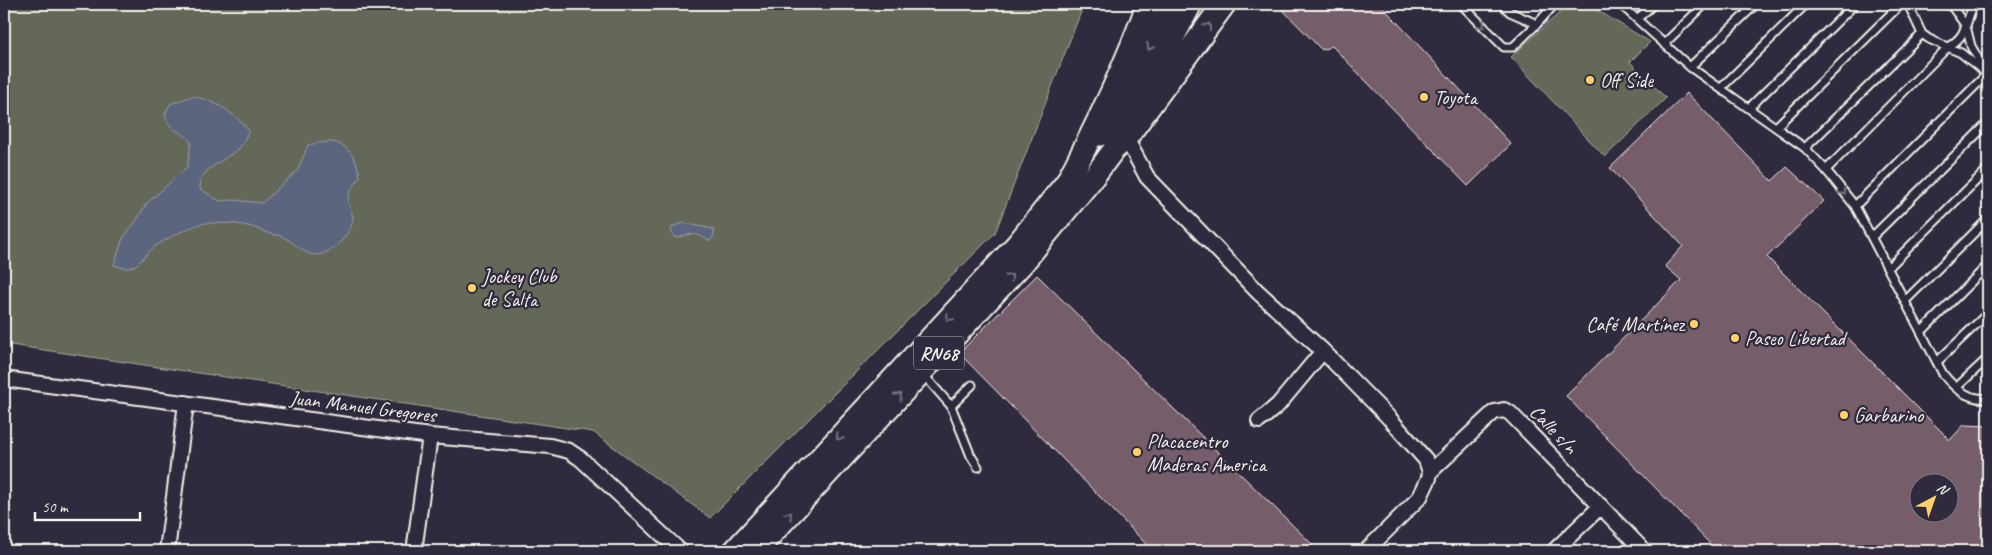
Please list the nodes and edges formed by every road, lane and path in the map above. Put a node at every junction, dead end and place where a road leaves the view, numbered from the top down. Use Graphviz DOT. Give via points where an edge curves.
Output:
graph roads {
  1 [pos="1148,4"];
  2 [pos="1172,4"];
  3 [pos="1191,4"];
  4 [pos="1224,4"];
  5 [pos="1461,4"];
  6 [pos="1502,4"];
  7 [pos="1555,4"];
  8 [pos="1620,4"];
  9 [pos="1654,4"];
  10 [pos="1705,4"];
  11 [pos="1756,4"];
  12 [pos="1806,4"];
  13 [pos="1855,4"];
  14 [pos="1901,4"];
  15 [pos="1908,4"];
  16 [pos="1915,4"];
  17 [pos="1950,4"];
  18 [pos="1974,4"];
  19 [pos="1912,12"];
  20 [pos="1637,19"];
  21 [pos="1537,24"];
  22 [pos="1966,26"];
  23 [pos="1922,34"];
  24 [pos="1664,44"];
  25 [pos="1948,47"];
  26 [pos="1690,67"];
  27 [pos="1988,75"];
  28 [pos="1721,88"];
  29 [pos="1749,108"];
  30 [pos="1988,123"];
  31 [pos="1776,127"];
  32 [pos="1120,143"];
  33 [pos="1804,148"];
  34 [pos="1988,169"];
  35 [pos="1826,170"];
  36 [pos="1063,190"];
  37 [pos="1855,206"];
  38 [pos="1988,219"];
  39 [pos="1872,237"];
  40 [pos="1988,265"];
  41 [pos="1888,268"];
  42 [pos="1905,301"];
  43 [pos="1988,313"];
  44 [pos="1920,332"];
  45 [pos="1323,351"];
  46 [pos="1988,358"];
  47 [pos="1937,362"];
  48 [pos="921,372"];
  49 [pos="4,379"];
  50 [pos="972,386"];
  51 [pos="1956,388"];
  52 [pos="1988,398"];
  53 [pos="186,403"];
  54 [pos="951,406"];
  55 [pos="1260,421"];
  56 [pos="430,436"];
  57 [pos="978,467"];
  58 [pos="1430,472"];
  59 [pos="1600,506"];
  60 [pos="167,551"];
  61 [pos="414,551"];
  62 [pos="680,551"];
  63 [pos="734,551"];
  64 [pos="756,551"];
  65 [pos="1366,551"];
  66 [pos="1554,551"];
  67 [pos="1644,551"];
  1 -- 36 [label="highway, RN68" via="1108,103"];
  2 -- 36 [label="main road, RN68, one-way" via="1124,97"];
  3 -- 32 [label="main road, RN68"];
  32 -- 4 [label="highway, RN68, one-way"];
  5 -- 21 [label="lane, one-way" via="1504,47 1513,47"];
  6 -- 21 [label="lane" via="1510,12"];
  7 -- 21 [label="lane"];
  8 -- 20 [label="lane"];
  9 -- 20 [label="lane"];
  10 -- 24 [label="lane"];
  11 -- 26 [label="lane"];
  12 -- 28 [label="lane"];
  13 -- 29 [label="lane"];
  14 -- 31 [label="lane"];
  15 -- 19 [label="lane"];
  16 -- 19 [label="lane"];
  17 -- 22 [label="lane"];
  18 -- 22 [label="lane"];
  19 -- 23 [label="lane"];
  20 -- 24 [label="lane"];
  22 -- 25 [label="lane" via="1958,41"];
  22 -- 27 [label="lane" via="1971,46"];
  23 -- 25 [label="lane"];
  23 -- 33 [label="lane"];
  24 -- 26 [label="lane"];
  25 -- 27 [label="lane" via="1961,53"];
  25 -- 35 [label="lane"];
  26 -- 28 [label="lane"];
  27 -- 37 [label="lane"];
  28 -- 29 [label="lane"];
  29 -- 31 [label="lane"];
  30 -- 39 [label="lane"];
  31 -- 33 [label="lane"];
  32 -- 45 [label="street" via="1147,177 1258,292"];
  48 -- 32 [label="main road, RN68, one-way" via="1033,252"];
  33 -- 35 [label="lane"];
  34 -- 41 [label="lane"];
  35 -- 37 [label="lane, one-way"];
  36 -- 63 [label="main road, RN68, one-way"];
  37 -- 39 [label="lane"];
  38 -- 42 [label="lane"];
  39 -- 41 [label="lane"];
  40 -- 44 [label="lane"];
  41 -- 42 [label="lane"];
  42 -- 44 [label="lane"];
  43 -- 47 [label="lane"];
  44 -- 47 [label="lane"];
  45 -- 55 [label="street" via="1278,405"];
  45 -- 58 [label="street" via="1390,419 1426,460"];
  46 -- 51 [label="lane"];
  47 -- 51 [label="lane"];
  48 -- 54 [label="lane"];
  64 -- 48 [label="main road, RN68, one-way"];
  49 -- 53 [label="street, Juan Manuel Gregores"];
  50 -- 54 [label="lane"];
  51 -- 52 [label="lane" via="1973,398"];
  53 -- 56 [label="street, Juan Manuel Gregores"];
  53 -- 60 [label="street"];
  54 -- 57 [label="lane"];
  56 -- 61 [label="street"];
  56 -- 62 [label="street, Juan Manuel Gregores" via="550,446 569,451 581,458"];
  58 -- 59 [label="street, Calle s/n" via="1494,412 1504,410"];
  58 -- 65 [label="street" via="1420,497"];
  59 -- 66 [label="street"];
  59 -- 67 [label="street, Calle s/n"];
}
